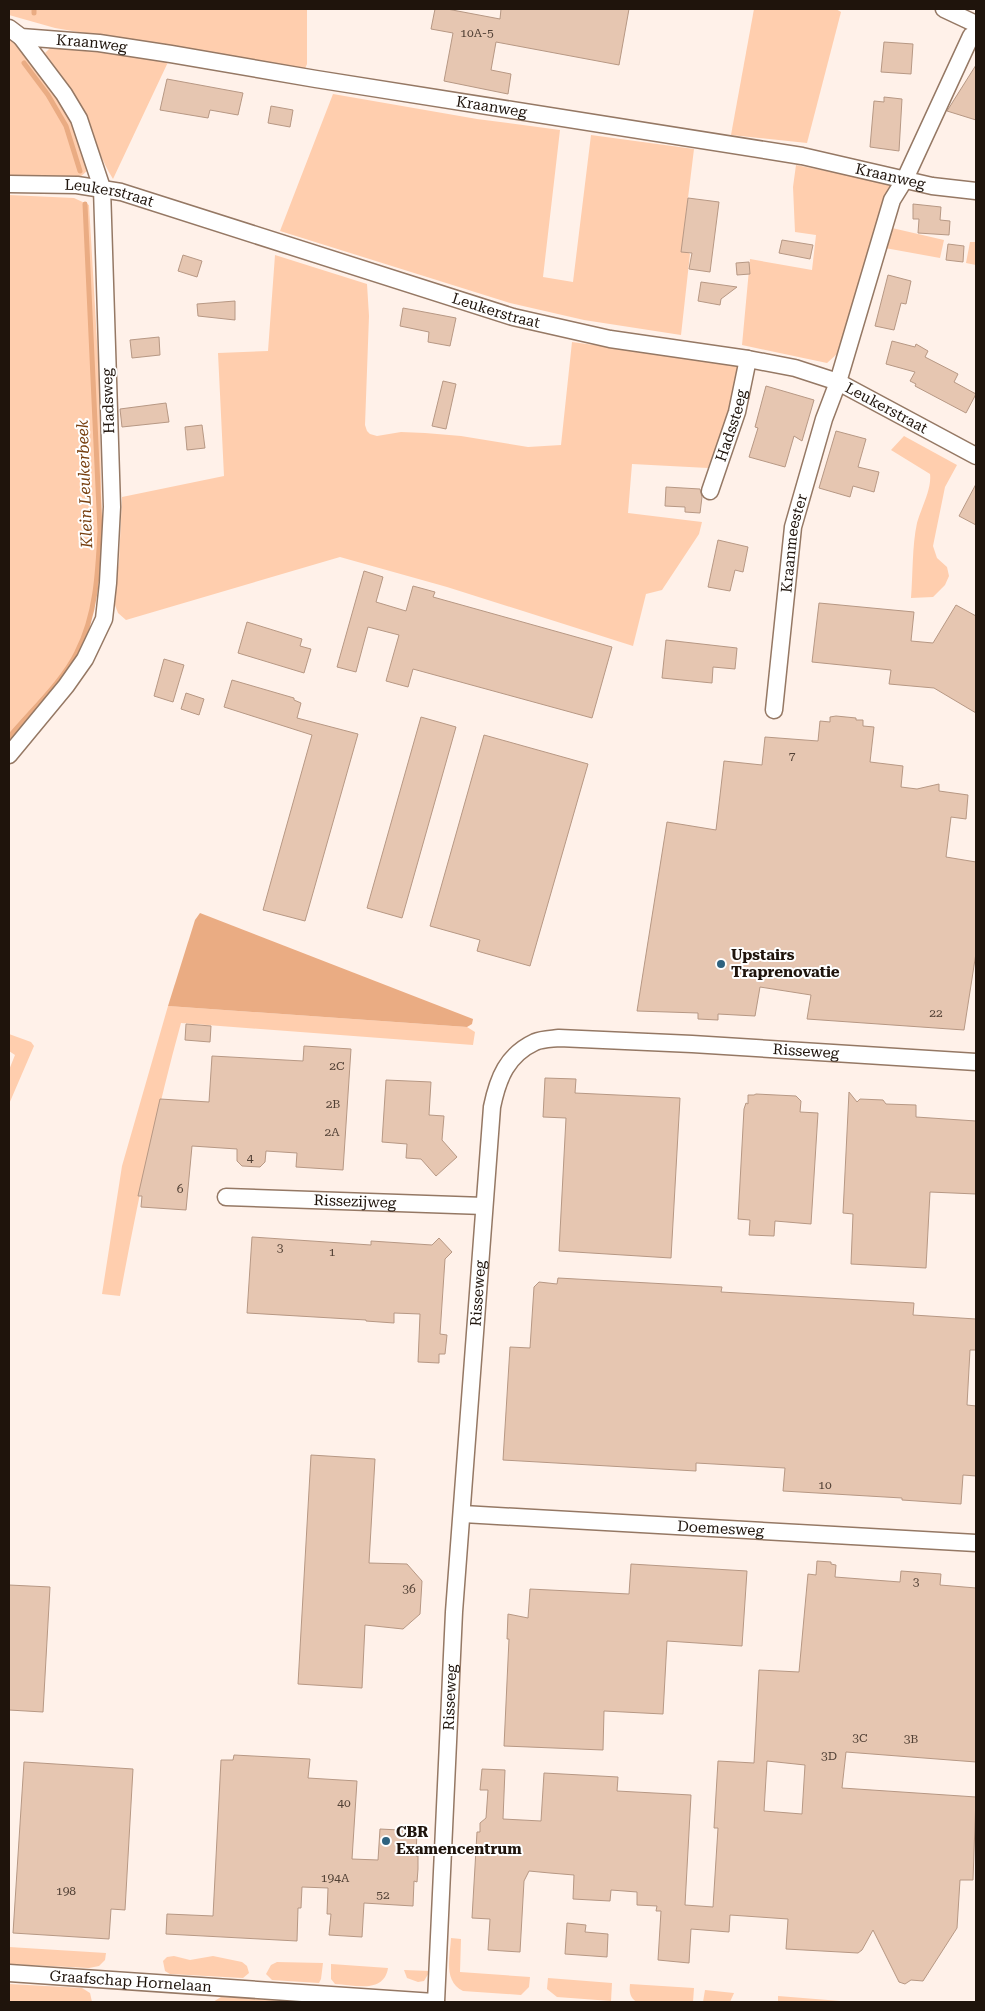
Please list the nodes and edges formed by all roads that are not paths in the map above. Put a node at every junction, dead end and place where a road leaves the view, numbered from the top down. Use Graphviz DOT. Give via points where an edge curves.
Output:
graph roads {
  1 [pos="944,9"];
  2 [pos="975,31"];
  3 [pos="15,33"];
  4 [pos="905,179"];
  5 [pos="9,184"];
  6 [pos="102,188"];
  7 [pos="976,191"];
  8 [pos="748,359"];
  9 [pos="838,382"];
  10 [pos="976,456"];
  11 [pos="710,491"];
  12 [pos="774,710"];
  13 [pos="9,755"];
  14 [pos="976,1062"];
  15 [pos="226,1197"];
  16 [pos="484,1206"];
  17 [pos="463,1514"];
  18 [pos="976,1543"];
  19 [pos="9,1973"];
  20 [pos="435,2002"];
  1 -- 2 [label="street"];
  2 -- 4 [label="street, Kraanmeester"];
  3 -- 4 [label="street, Kraanweg" via="171,54 802,156"];
  3 -- 6 [label="street, Hadsweg" via="64,94 79,119"];
  4 -- 7 [label="street, Kraanweg" via="954,190"];
  4 -- 9 [label="street, Kraanmeester" via="892,200"];
  5 -- 6 [label="street, Leukerstraat"];
  6 -- 8 [label="street, Leukerstraat" via="514,317 610,339"];
  6 -- 13 [label="street, Hadsweg" via="112,506 104,619 86,659"];
  8 -- 9 [label="street, Leukerstraat" via="795,368"];
  8 -- 11 [label="street, Hadssteeg" via="738,412"];
  9 -- 10 [label="street, Leukerstraat"];
  9 -- 12 [label="street, Kraanmeester" via="824,419 794,527"];
  14 -- 16 [label="street, Risseweg" via="692,1044 559,1038 537,1041 513,1056 497,1081"];
  15 -- 16 [label="street, Rissezijweg"];
  16 -- 17 [label="street, Risseweg"];
  17 -- 18 [label="street, Doemesweg"];
  17 -- 20 [label="street, Risseweg" via="454,1612"];
  19 -- 20 [label="street, Graafschap Hornelaan"];
}
